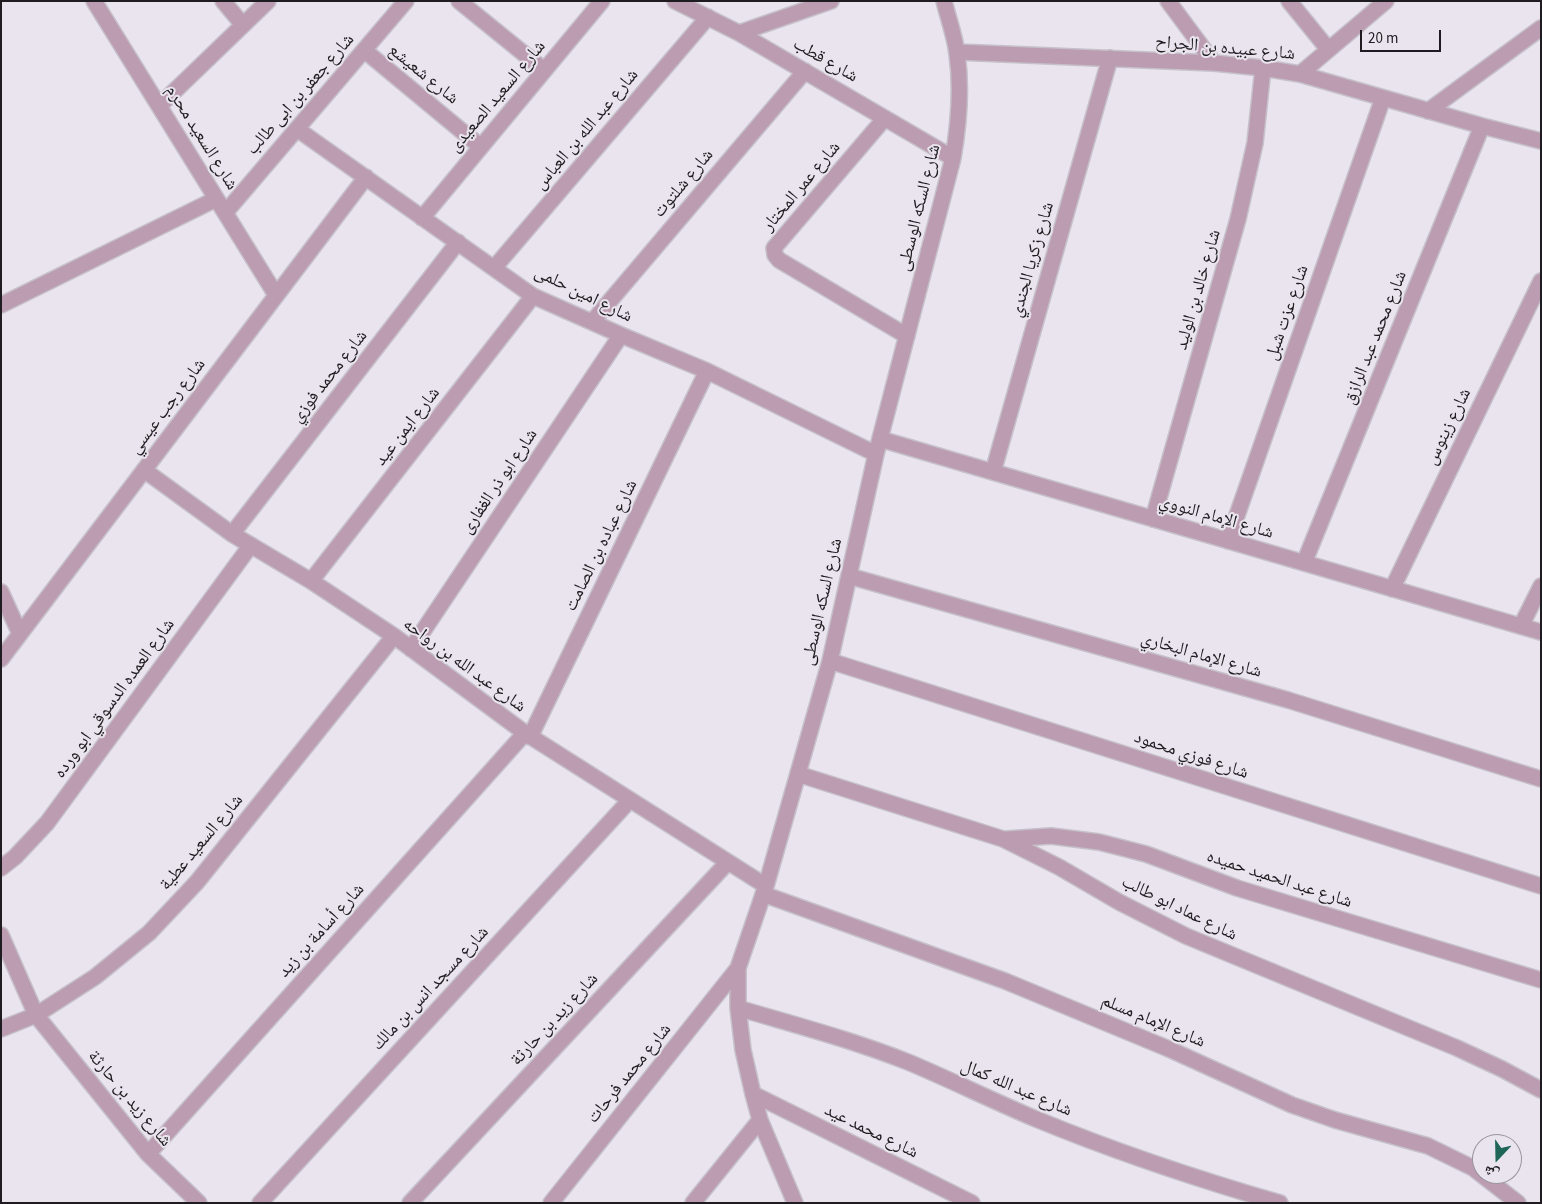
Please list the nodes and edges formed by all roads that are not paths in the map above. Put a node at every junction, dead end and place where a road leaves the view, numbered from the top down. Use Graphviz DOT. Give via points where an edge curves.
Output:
graph roads {
  1 [pos="94,1"];
  2 [pos="223,1"];
  3 [pos="268,1"];
  4 [pos="406,1"];
  5 [pos="459,1"];
  6 [pos="602,1"];
  7 [pos="675,1"];
  8 [pos="831,1"];
  9 [pos="944,1"];
  10 [pos="1168,1"];
  11 [pos="1289,1"];
  12 [pos="1386,1"];
  13 [pos="708,17"];
  14 [pos="243,25"];
  15 [pos="1541,28"];
  16 [pos="739,33"];
  17 [pos="364,50"];
  18 [pos="1328,50"];
  19 [pos="957,52"];
  20 [pos="1110,58"];
  21 [pos="1214,63"];
  22 [pos="1263,68"];
  23 [pos="544,70"];
  24 [pos="804,71"];
  25 [pos="1300,74"];
  26 [pos="1383,98"];
  27 [pos="159,106"];
  28 [pos="1428,111"];
  29 [pos="885,118"];
  30 [pos="1482,126"];
  31 [pos="297,129"];
  32 [pos="1541,141"];
  33 [pos="481,147"];
  34 [pos="953,158"];
  35 [pos="366,177"];
  36 [pos="216,199"];
  37 [pos="225,213"];
  38 [pos="422,218"];
  39 [pos="458,242"];
  40 [pos="494,268"];
  41 [pos="1541,281"];
  42 [pos="276,296"];
  43 [pos="533,296"];
  44 [pos="1,305"];
  45 [pos="592,322"];
  46 [pos="621,335"];
  47 [pos="907,336"];
  48 [pos="707,371"];
  49 [pos="878,447"];
  50 [pos="144,470"];
  51 [pos="993,472"];
  52 [pos="1153,519"];
  53 [pos="232,534"];
  54 [pos="1228,541"];
  55 [pos="251,545"];
  56 [pos="1304,563"];
  57 [pos="849,576"];
  58 [pos="311,581"];
  59 [pos="1541,586"];
  60 [pos="1392,589"];
  61 [pos="1,592"];
  62 [pos="1521,626"];
  63 [pos="1541,632"];
  64 [pos="20,634"];
  65 [pos="394,636"];
  66 [pos="411,650"];
  67 [pos="1,660"];
  68 [pos="830,660"];
  69 [pos="528,735"];
  70 [pos="798,774"];
  71 [pos="1541,779"];
  72 [pos="630,800"];
  73 [pos="1003,839"];
  74 [pos="728,862"];
  75 [pos="1,868"];
  76 [pos="1541,886"];
  77 [pos="764,890"];
  78 [pos="1,935"];
  79 [pos="738,968"];
  80 [pos="1541,980"];
  81 [pos="738,1008"];
  82 [pos="36,1015"];
  83 [pos="1,1028"];
  84 [pos="1541,1090"];
  85 [pos="753,1094"];
  86 [pos="760,1120"];
  87 [pos="148,1154"];
  88 [pos="199,1203"];
  89 [pos="260,1203"];
  90 [pos="410,1203"];
  91 [pos="551,1203"];
  92 [pos="693,1203"];
  93 [pos="795,1203"];
  94 [pos="972,1203"];
  95 [pos="1280,1203"];
  96 [pos="1518,1203"];
  1 -- 27 [label="street, شارع السعيد محرم"];
  2 -- 14 [label="street"];
  3 -- 14 [label="street"];
  4 -- 17 [label="street, شارع جعفر بن ابى طالب"];
  5 -- 23 [label="street"];
  6 -- 23 [label="street, شارع السعيد الصعيدى"];
  7 -- 13 [label="street, شارع قطب"];
  8 -- 16 [label="street"];
  9 -- 19 [label="street, شارع السكه الوسطى"];
  10 -- 21 [label="street"];
  11 -- 18 [label="street"];
  12 -- 18 [label="street"];
  13 -- 16 [label="street, شارع قطب"];
  13 -- 40 [label="street, شارع عبد الله بن العباس"];
  14 -- 27 [label="street"];
  15 -- 28 [label="street"];
  16 -- 24 [label="street, شارع قطب"];
  17 -- 31 [label="street, شارع جعفر بن ابى طالب"];
  17 -- 33 [label="street, شارع شعيشع"];
  18 -- 25 [label="street"];
  19 -- 20 [label="street, شارع عبيده بن الجراح"];
  19 -- 34 [label="street, شارع السكه الوسطى" via="960,88"];
  20 -- 21 [label="street, شارع عبيده بن الجراح"];
  20 -- 51 [label="street, شارع زكريا الجندي"];
  21 -- 22 [label="street, شارع عبيده بن الجراح"];
  22 -- 25 [label="street, شارع عبيده بن الجراح"];
  22 -- 52 [label="street, شارع خالد بن الوليد" via="1255,143 1238,219"];
  23 -- 33 [label="street, شارع السعيد الصعيدى"];
  24 -- 29 [label="street, شارع قطب"];
  24 -- 45 [label="street, شارع شلتوت"];
  25 -- 26 [label="street, شارع عبيده بن الجراح"];
  26 -- 28 [label="street, شارع عبيده بن الجراح"];
  26 -- 54 [label="street, شارع عزت شبل"];
  27 -- 36 [label="street, شارع السعيد محرم"];
  28 -- 30 [label="street, شارع عبيده بن الجراح"];
  29 -- 34 [label="street, شارع قطب"];
  29 -- 47 [label="street, شارع عمر المختار" via="774,248 779,260"];
  30 -- 32 [label="street, شارع عبيده بن الجراح"];
  30 -- 56 [label="street, شارع محمد عبد الرازق"];
  31 -- 35 [label="street, شارع امين حلمى"];
  31 -- 37 [label="street, شارع جعفر بن ابى طالب"];
  33 -- 38 [label="street, شارع السعيد الصعيدى"];
  34 -- 47 [label="street, شارع السكه الوسطى"];
  35 -- 38 [label="street, شارع امين حلمى"];
  35 -- 42 [label="street, شارع رجب عيسي"];
  36 -- 37 [label="street, شارع السعيد محرم"];
  36 -- 44 [label="street"];
  37 -- 42 [label="street, شارع السعيد محرم"];
  38 -- 39 [label="street, شارع امين حلمى"];
  39 -- 40 [label="street, شارع امين حلمى"];
  39 -- 53 [label="street, شارع محمد فوزي"];
  40 -- 43 [label="street, شارع امين حلمى"];
  41 -- 60 [label="street, شارع زينوس"];
  42 -- 50 [label="street, شارع رجب عيسي"];
  43 -- 45 [label="street, شارع امين حلمى"];
  43 -- 58 [label="street, شارع ايمن عيد"];
  45 -- 46 [label="street, شارع امين حلمى"];
  46 -- 48 [label="street, شارع امين حلمى"];
  46 -- 66 [label="street, شارع ابو ذر الغفارى"];
  47 -- 49 [label="street, شارع السكه الوسطى"];
  48 -- 49 [label="street, شارع امين حلمى"];
  48 -- 69 [label="street, شارع عباده بن الصامت"];
  49 -- 51 [label="street, شارع الإمام النووي"];
  49 -- 57 [label="street, شارع السكه الوسطى"];
  50 -- 53 [label="street, شارع عبد الله بن رواحه"];
  50 -- 64 [label="street, شارع رجب عيسي"];
  51 -- 52 [label="street, شارع الإمام النووي"];
  52 -- 54 [label="street, شارع الإمام النووي"];
  53 -- 55 [label="street, شارع عبد الله بن رواحه"];
  54 -- 56 [label="street, شارع الإمام النووي"];
  55 -- 58 [label="street, شارع عبد الله بن رواحه"];
  55 -- 75 [label="street, شارع العمده الدسوقي ابو ورده" via="47,823"];
  56 -- 60 [label="street, شارع الإمام النووي"];
  57 -- 68 [label="street, شارع السكه الوسطى"];
  57 -- 71 [label="street, شارع الإمام البخاري" via="1288,700"];
  58 -- 65 [label="street, شارع عبد الله بن رواحه"];
  59 -- 62 [label="street"];
  60 -- 62 [label="street, شارع الإمام النووي"];
  61 -- 64 [label="street"];
  62 -- 63 [label="street, شارع الإمام النووي"];
  64 -- 67 [label="street, شارع رجب عيسي"];
  65 -- 66 [label="street, شارع عبد الله بن رواحه"];
  65 -- 82 [label="street, شارع السعيد عطية" via="197,882 149,933 95,977"];
  66 -- 69 [label="street, شارع عبد الله بن رواحه"];
  68 -- 70 [label="street, شارع السكه الوسطى"];
  68 -- 76 [label="street, شارع فوزي محمود"];
  69 -- 72 [label="street, شارع عبد الله بن رواحه"];
  69 -- 87 [label="street, شارع أسامة بن زيد"];
  70 -- 73 [label="street, شارع عماد ابو طالب"];
  70 -- 77 [label="street, شارع السكه الوسطى"];
  72 -- 74 [label="street, شارع عبد الله بن رواحه"];
  72 -- 89 [label="street, شارع مسجد انس بن مالك"];
  73 -- 80 [label="street, شارع عبد الحميد حميده" via="1051,836 1099,842 1146,854 1237,888"];
  73 -- 84 [label="street, شارع عماد ابو طالب" via="1178,932 1457,1048"];
  74 -- 77 [label="street, شارع عبد الله بن رواحه"];
  74 -- 90 [label="street, شارع زيد بن حارثة"];
  77 -- 79 [label="street, شارع السكه الوسطى"];
  77 -- 96 [label="street, شارع الإمام مسلم" via="1005,980 1292,1105 1428,1146 1473,1168"];
  78 -- 82 [label="street, شارع زيد بن حارثة"];
  79 -- 81 [label="street, شارع السكه الوسطى"];
  79 -- 91 [label="street, شارع محمد فرحات"];
  81 -- 85 [label="street, شارع السكه الوسطى"];
  81 -- 95 [label="street, شارع عبد الله كمال" via="881,1052 1124,1153"];
  82 -- 83 [label="street, شارع السعيد عطية"];
  82 -- 87 [label="street, شارع زيد بن حارثة"];
  85 -- 86 [label="street, شارع السكه الوسطى"];
  85 -- 94 [label="street, شارع محمد عيد"];
  86 -- 92 [label="street"];
  86 -- 93 [label="street, شارع السكه الوسطى"];
  87 -- 88 [label="street, شارع زيد بن حارثة"];
}
